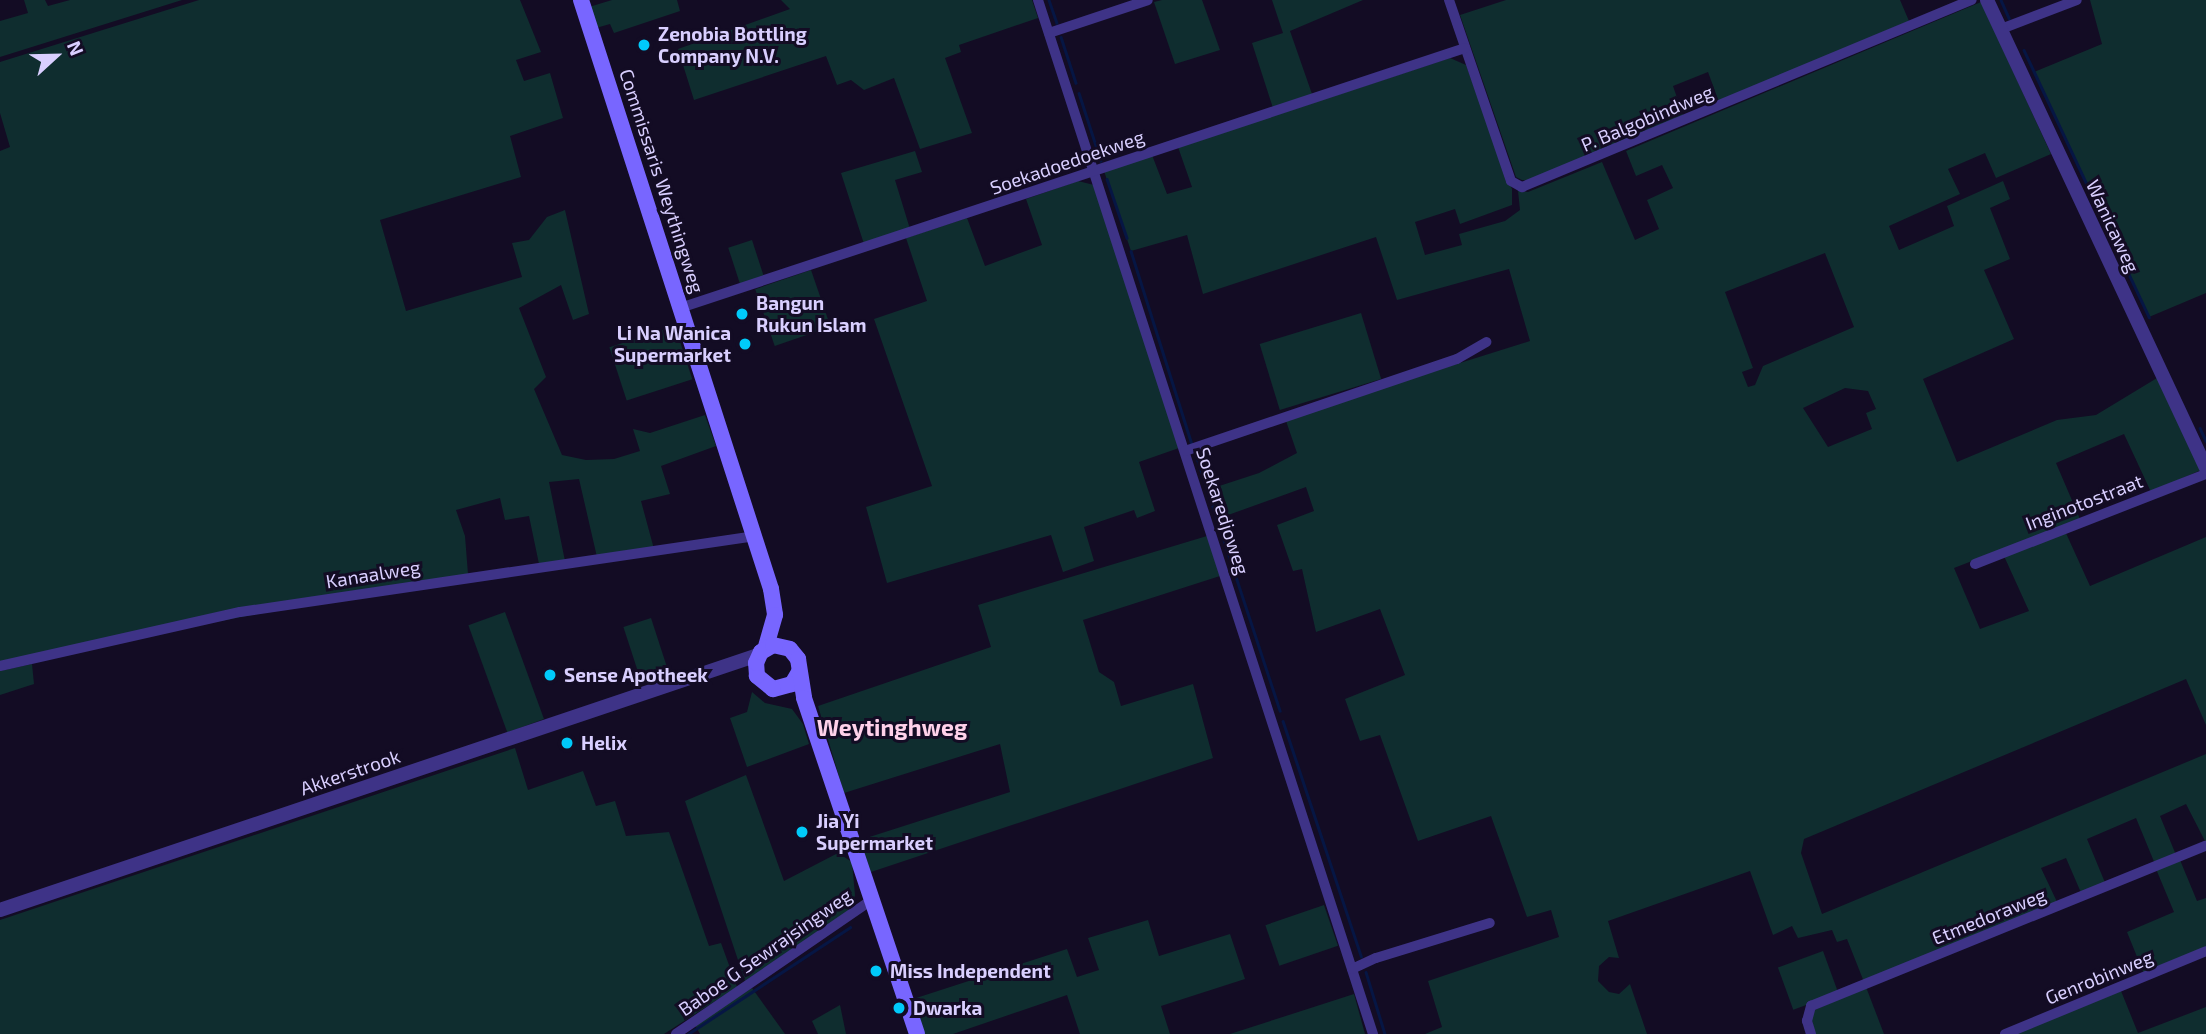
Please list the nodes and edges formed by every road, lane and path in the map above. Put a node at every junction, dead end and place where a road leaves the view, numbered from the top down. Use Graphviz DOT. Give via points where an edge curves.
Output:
graph roads {
  1 [pos="582,0"];
  2 [pos="1038,0"];
  3 [pos="1148,0"];
  4 [pos="1449,0"];
  5 [pos="1972,0"];
  6 [pos="1987,0"];
  7 [pos="2077,0"];
  8 [pos="2001,29"];
  9 [pos="1049,33"];
  10 [pos="1465,48"];
  11 [pos="1095,172"];
  12 [pos="680,309"];
  13 [pos="1487,342"];
  14 [pos="1185,451"];
  15 [pos="2206,468"];
  16 [pos="2206,474"];
  17 [pos="755,536"];
  18 [pos="1975,564"];
  19 [pos="775,615"];
  20 [pos="790,649"];
  21 [pos="762,652"];
  22 [pos="0,666"];
  23 [pos="712,668"];
  24 [pos="799,672"];
  25 [pos="760,680"];
  26 [pos="779,689"];
  27 [pos="810,711"];
  28 [pos="2206,846"];
  29 [pos="873,899"];
  30 [pos="0,910"];
  31 [pos="1490,923"];
  32 [pos="2206,951"];
  33 [pos="1352,969"];
  34 [pos="676,1034"];
  35 [pos="917,1034"];
  36 [pos="1373,1034"];
  37 [pos="1811,1034"];
  38 [pos="2005,1034"];
  1 -- 12 [label="main road, Commissaris Weythingweg"];
  2 -- 9 [label="street, Soekaredjoweg"];
  3 -- 9 [label="street"];
  4 -- 10 [label="street, P. Balgobindweg"];
  5 -- 10 [label="street, P. Balgobindweg" via="1522,187 1511,181"];
  6 -- 8 [label="street, Wanicaweg"];
  7 -- 8 [label="street"];
  8 -- 15 [label="street, Wanicaweg"];
  9 -- 11 [label="street, Soekaredjoweg"];
  10 -- 11 [label="street, Soekadoedoekweg"];
  11 -- 12 [label="street, Soekadoedoekweg"];
  11 -- 14 [label="street, Soekaredjoweg"];
  12 -- 17 [label="main road, Commissaris Weythingweg"];
  13 -- 14 [label="street" via="1457,359"];
  14 -- 33 [label="street, Soekaredjoweg"];
  16 -- 18 [label="street, Inginotostraat"];
  17 -- 19 [label="main road, Commissaris Weythingweg"];
  17 -- 22 [label="street, Kanaalweg" via="240,612"];
  19 -- 20 [label="main road, Commissaris Weythingweg"];
  19 -- 21 [label="main road"];
  20 -- 21 [label="main road" via="773,645"];
  20 -- 24 [label="main road" via="798,659"];
  21 -- 23 [label="street, Akkerstrook"];
  21 -- 25 [label="main road"];
  23 -- 25 [label="street" via="740,669"];
  23 -- 30 [label="street, Akkerstrook"];
  24 -- 26 [label="main road" via="792,684"];
  24 -- 27 [label="main road"];
  25 -- 26 [label="main road"];
  26 -- 27 [label="main road" via="797,697"];
  27 -- 29 [label="main road"];
  28 -- 37 [label="street, Etmedoraweg" via="1811,1006 1807,1021"];
  29 -- 34 [label="street, Baboe G Sewrajsingweg"];
  29 -- 35 [label="main road"];
  31 -- 33 [label="street"];
  32 -- 38 [label="street, Genrobinweg"];
  33 -- 36 [label="street, Soekaredjoweg"];
}
